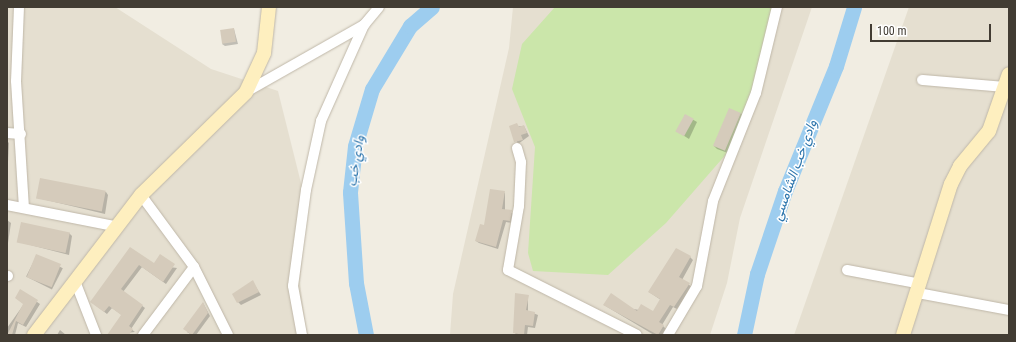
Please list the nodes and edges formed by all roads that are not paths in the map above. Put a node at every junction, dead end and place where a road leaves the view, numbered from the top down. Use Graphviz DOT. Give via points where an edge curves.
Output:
graph roads {
  1 [pos="19,7"];
  2 [pos="269,7"];
  3 [pos="379,7"];
  4 [pos="777,7"];
  5 [pos="364,25"];
  6 [pos="1009,74"];
  7 [pos="922,80"];
  8 [pos="1004,87"];
  9 [pos="246,92"];
  10 [pos="7,133"];
  11 [pos="21,134"];
  12 [pos="517,148"];
  13 [pos="141,195"];
  14 [pos="7,205"];
  15 [pos="24,208"];
  16 [pos="114,226"];
  17 [pos="194,267"];
  18 [pos="847,270"];
  19 [pos="75,281"];
  20 [pos="920,289"];
  21 [pos="1009,310"];
  22 [pos="34,335"];
  23 [pos="96,335"];
  24 [pos="143,335"];
  25 [pos="228,335"];
  26 [pos="302,335"];
  27 [pos="637,335"];
  28 [pos="668,335"];
  29 [pos="904,335"];
  1 -- 11 [label="street" via="16,81"];
  2 -- 9 [label="street" via="264,53"];
  3 -- 5 [label="street"];
  4 -- 28 [label="street" via="756,93 713,202 698,286"];
  5 -- 9 [label="street"];
  5 -- 26 [label="street" via="320,121 306,190 293,286"];
  6 -- 8 [label="street"];
  7 -- 8 [label="street"];
  8 -- 20 [label="street" via="989,131 960,166 951,184"];
  9 -- 13 [label="street"];
  10 -- 11 [label="street"];
  11 -- 15 [label="street"];
  12 -- 27 [label="street" via="521,162 519,206 508,270"];
  13 -- 16 [label="street"];
  13 -- 17 [label="street"];
  14 -- 15 [label="street"];
  15 -- 16 [label="street"];
  16 -- 19 [label="street"];
  17 -- 24 [label="street"];
  17 -- 25 [label="street"];
  18 -- 20 [label="street"];
  19 -- 22 [label="street"];
  19 -- 23 [label="street"];
  20 -- 21 [label="street"];
  20 -- 29 [label="street"];
}
